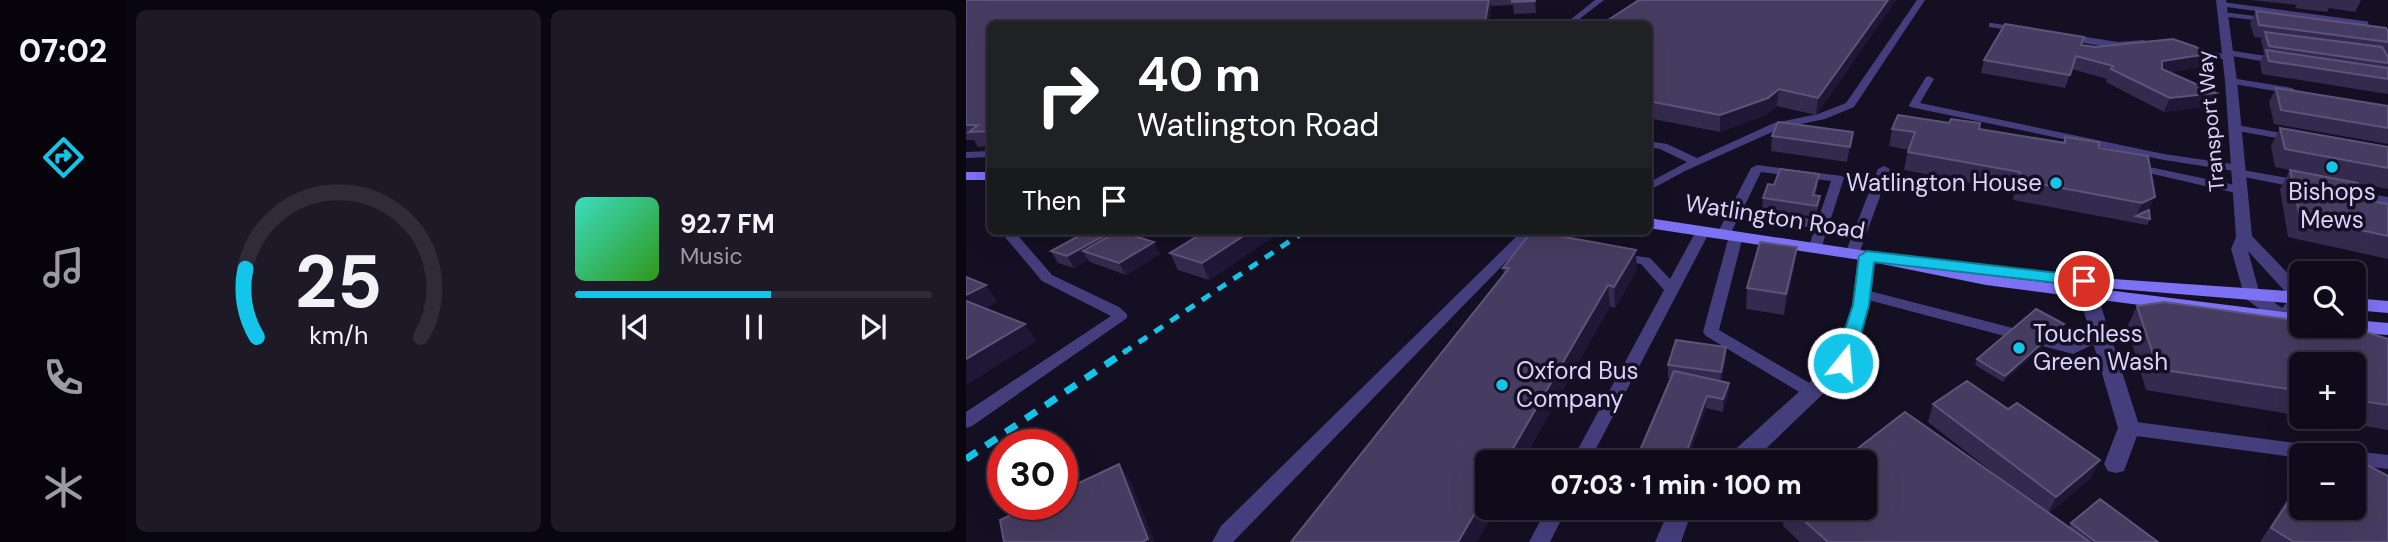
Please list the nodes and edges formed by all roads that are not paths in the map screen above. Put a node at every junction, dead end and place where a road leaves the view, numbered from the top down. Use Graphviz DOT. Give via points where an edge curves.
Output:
graph roads {
  1 [pos="1600,0"];
  2 [pos="1922,0"];
  3 [pos="2222,6"];
  4 [pos="1573,21"];
  5 [pos="1993,25"];
  6 [pos="2029,31"];
  7 [pos="2059,35"];
  8 [pos="2118,44"];
  9 [pos="2156,45"];
  10 [pos="2178,48"];
  11 [pos="2111,55"];
  12 [pos="2228,55"];
  13 [pos="2295,63"];
  14 [pos="1929,79"];
  15 [pos="2231,81"];
  16 [pos="2310,94"];
  17 [pos="2236,128"];
  18 [pos="2299,139"];
  19 [pos="1652,145"];
  20 [pos="987,154"];
  21 [pos="966,155"];
  22 [pos="1697,162"];
  23 [pos="2123,164"];
  24 [pos="1884,169"];
  25 [pos="2239,171"];
  26 [pos="966,176"];
  27 [pos="987,176"];
  28 [pos="1652,186"];
  29 [pos="2311,187"];
  30 [pos="2240,190"];
  31 [pos="2337,191"];
  32 [pos="2388,201"];
  33 [pos="1735,212"];
  34 [pos="1652,224"];
  35 [pos="1824,225"];
  36 [pos="1703,231"];
  37 [pos="1010,235"];
  38 [pos="1730,235"];
  39 [pos="1529,237"];
  40 [pos="2244,237"];
  41 [pos="1815,249"];
  42 [pos="1604,254"];
  43 [pos="1860,255"];
  44 [pos="2289,285"];
  45 [pos="2086,287"];
  46 [pos="1671,289"];
  47 [pos="1862,294"];
  48 [pos="2251,294"];
  49 [pos="2289,297"];
  50 [pos="2366,305"];
  51 [pos="2388,307"];
  52 [pos="2289,317"];
  53 [pos="2289,319"];
  54 [pos="2366,327"];
  55 [pos="2388,329"];
  56 [pos="2100,335"];
  57 [pos="1812,392"];
  58 [pos="966,421"];
  59 [pos="2129,428"];
  60 [pos="2289,449"];
  61 [pos="1586,450"];
  62 [pos="1750,450"];
  63 [pos="2366,459"];
  64 [pos="2388,462"];
  65 [pos="2116,464"];
  66 [pos="1551,520"];
  67 [pos="1676,520"];
  68 [pos="1222,542"];
  69 [pos="1539,542"];
  70 [pos="1668,542"];
  1 -- 4 [label="lane"];
  2 -- 22 [label="lane" via="1850,105 1821,117 1779,125"];
  3 -- 3 [label="lane" via="2364,23 2369,33"];
  3 -- 12 [label="street, Transport Way"];
  5 -- 6 [label="lane"];
  7 -- 8 [label="lane"];
  8 -- 9 [label="lane"];
  8 -- 11 [label="lane"];
  10 -- 12 [label="lane"];
  12 -- 13 [label="lane"];
  12 -- 15 [label="street, Transport Way"];
  14 -- 25 [label="lane" via="1914,105"];
  15 -- 16 [label="lane"];
  15 -- 17 [label="street, Transport Way"];
  17 -- 18 [label="lane"];
  17 -- 25 [label="street, Transport Way"];
  19 -- 22 [label="lane"];
  20 -- 21 [label="lane"];
  22 -- 28 [label="lane"];
  23 -- 30 [label="lane"];
  24 -- 43 [label="lane"];
  25 -- 29 [label="lane"];
  25 -- 30 [label="street, Transport Way"];
  26 -- 27 [label="main road"];
  30 -- 40 [label="street, Transport Way"];
  31 -- 32 [label="lane"];
  33 -- 35 [label="lane"];
  33 -- 35 [label="lane" via="1757,168 1838,178"];
  33 -- 38 [label="lane"];
  34 -- 36 [label="main road, Watlington Road"];
  35 -- 41 [label="lane"];
  36 -- 38 [label="main road, Watlington Road"];
  36 -- 46 [label="lane"];
  37 -- 58 [label="lane" via="1046,278 1114,310 1119,318"];
  38 -- 41 [label="main road, Watlington Road"];
  38 -- 57 [label="lane" via="1710,332"];
  39 -- 68 [label="lane"];
  40 -- 44 [label="street"];
  40 -- 48 [label="street, Transport Way" via="2239,249"];
  41 -- 43 [label="main road, Watlington Road"];
  42 -- 46 [label="lane" via="1645,261"];
  43 -- 45 [label="main road, Watlington Road" via="1986,280"];
  43 -- 47 [label="street"];
  45 -- 48 [label="main road, Watlington Road"];
  45 -- 53 [label="main road, Watlington Road"];
  45 -- 56 [label="street"];
  46 -- 61 [label="lane"];
  47 -- 56 [label="lane" via="2073,349"];
  47 -- 57 [label="street" via="1843,363"];
  48 -- 49 [label="main road, Watlington Road"];
  48 -- 52 [label="street"];
  50 -- 51 [label="main road"];
  54 -- 55 [label="main road"];
  56 -- 59 [label="street"];
  57 -- 62 [label="street"];
  59 -- 60 [label="lane"];
  59 -- 65 [label="street"];
  63 -- 64 [label="lane"];
  66 -- 69 [label="lane"];
  67 -- 70 [label="street"];
}
